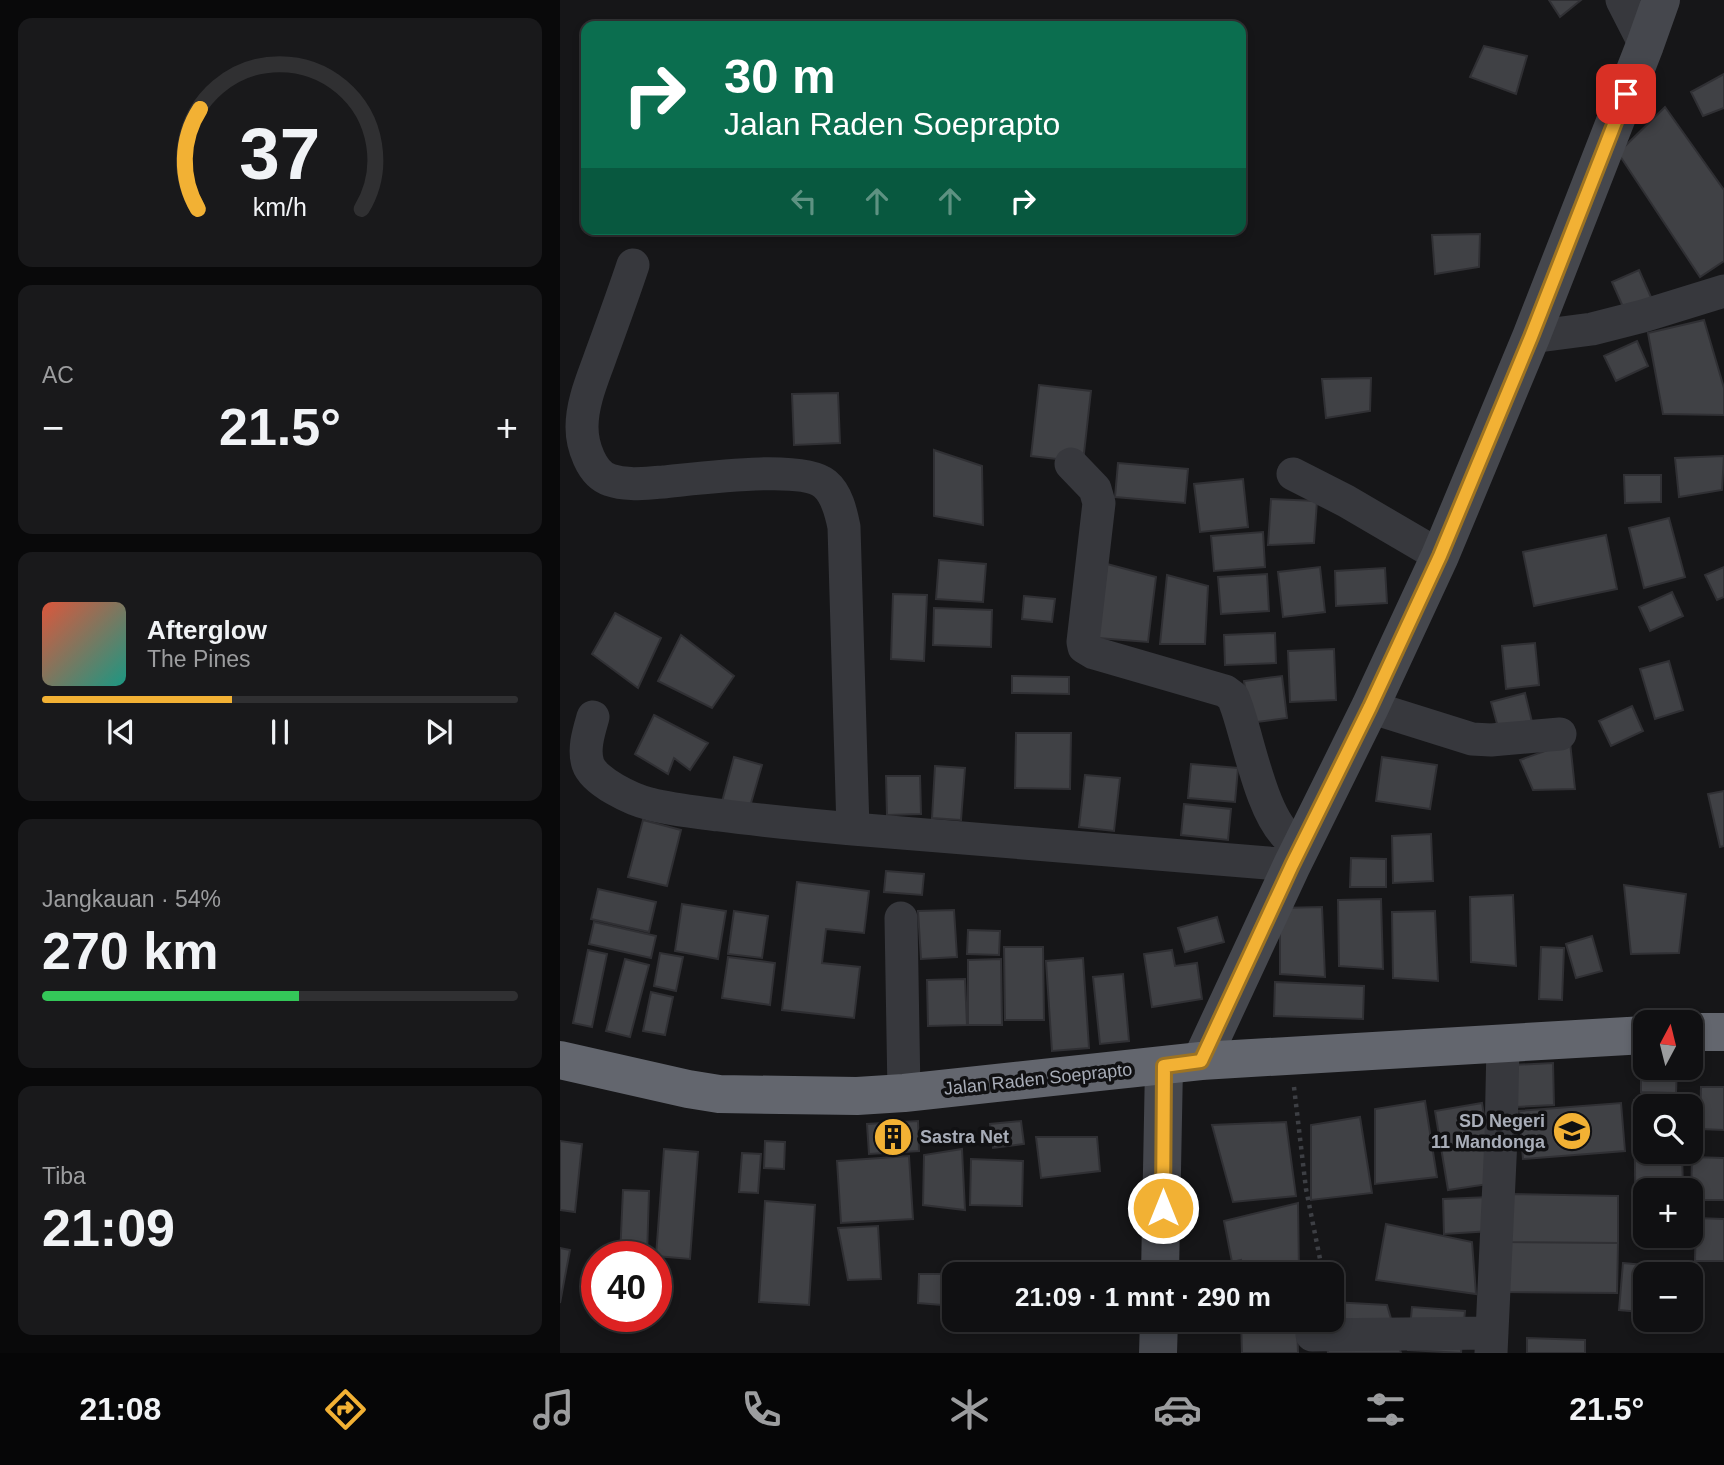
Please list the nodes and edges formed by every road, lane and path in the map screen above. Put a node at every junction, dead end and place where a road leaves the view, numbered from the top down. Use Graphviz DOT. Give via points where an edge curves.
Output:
graph roads {
  1 [pos="1622,0"];
  2 [pos="1661,0"];
  3 [pos="1645,45"];
  4 [pos="633,265"];
  5 [pos="1724,291"];
  6 [pos="1531,337"];
  7 [pos="1071,464"];
  8 [pos="1293,474"];
  9 [pos="1440,556"];
  10 [pos="1370,707"];
  11 [pos="593,716"];
  12 [pos="1560,734"];
  13 [pos="853,829"];
  14 [pos="1297,855"];
  15 [pos="901,918"];
  16 [pos="1703,1032"];
  17 [pos="1724,1032"];
  18 [pos="1633,1036"];
  19 [pos="1503,1044"];
  20 [pos="1290,1055"];
  21 [pos="560,1060"];
  22 [pos="1201,1061"];
  23 [pos="1164,1066"];
  24 [pos="904,1093"];
  25 [pos="1160,1262"];
  26 [pos="1321,1262"];
  27 [pos="1159,1332"];
  28 [pos="1312,1335"];
  29 [pos="1492,1343"];
  30 [pos="1158,1353"];
  1 -- 3 [label="street"];
  2 -- 3 [label="street"];
  3 -- 6 [label="street"];
  4 -- 13 [label="street" via="586,397 582,428 589,457 607,480 632,484 791,474 809,476 828,486 844,527"];
  5 -- 6 [label="street" via="1592,329"];
  6 -- 9 [label="street"];
  7 -- 14 [label="street" via="1095,489 1099,503 1084,647 1229,693 1265,799"];
  8 -- 9 [label="street"];
  9 -- 10 [label="street"];
  10 -- 12 [label="street" via="1472,739"];
  10 -- 14 [label="street"];
  11 -- 13 [label="street" via="587,740 588,766 630,797 672,809"];
  13 -- 14 [label="street"];
  14 -- 22 [label="street"];
  15 -- 24 [label="street"];
  16 -- 17 [label="highway"];
  18 -- 19 [label="highway, Jalan Raden Soeprapto"];
  19 -- 20 [label="highway, Jalan Raden Soeprapto"];
  19 -- 29 [label="street"];
  20 -- 22 [label="highway, Jalan Raden Soeprapto"];
  20 -- 26 [label="path" via="1306,1189"];
  21 -- 24 [label="highway, Jalan Raden Soeprapto" via="719,1094"];
  22 -- 23 [label="highway, Jalan Raden Soeprapto"];
  23 -- 24 [label="highway, Jalan Raden Soeprapto"];
  23 -- 25 [label="street"];
  27 -- 30 [label="street"];
  28 -- 29 [label="street"];
}
